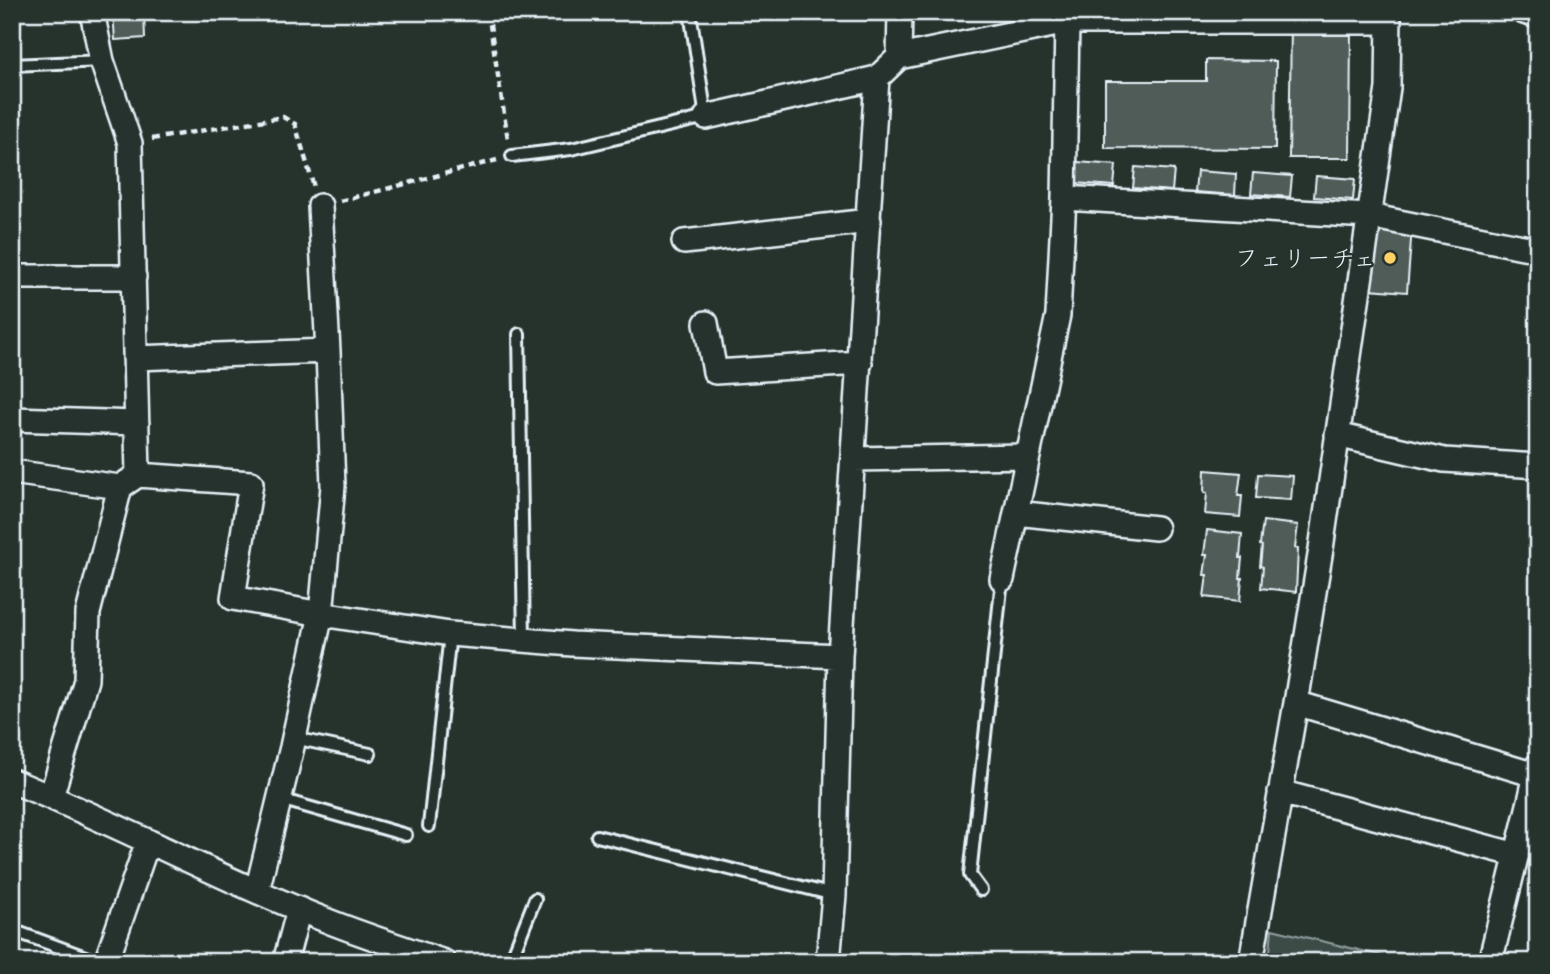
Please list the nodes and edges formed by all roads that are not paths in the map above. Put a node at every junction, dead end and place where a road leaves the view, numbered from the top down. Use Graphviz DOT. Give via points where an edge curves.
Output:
graph roads {
  1 [pos="92,12"];
  2 [pos="690,12"];
  3 [pos="900,12"];
  4 [pos="1524,12"];
  5 [pos="1538,16"];
  6 [pos="1389,17"];
  7 [pos="1067,22"];
  8 [pos="899,57"];
  9 [pos="102,61"];
  10 [pos="12,65"];
  11 [pos="877,78"];
  12 [pos="706,117"];
  13 [pos="512,156"];
  14 [pos="1064,198"];
  15 [pos="320,206"];
  16 [pos="1369,216"];
  17 [pos="869,221"];
  18 [pos="684,242"];
  19 [pos="1538,250"];
  20 [pos="12,277"];
  21 [pos="134,277"];
  22 [pos="706,323"];
  23 [pos="519,334"];
  24 [pos="328,351"];
  25 [pos="135,358"];
  26 [pos="860,363"];
  27 [pos="12,419"];
  28 [pos="137,423"];
  29 [pos="1337,435"];
  30 [pos="1027,456"];
  31 [pos="854,459"];
  32 [pos="1538,465"];
  33 [pos="12,472"];
  34 [pos="129,481"];
  35 [pos="1016,513"];
  36 [pos="1156,528"];
  37 [pos="1002,579"];
  38 [pos="321,614"];
  39 [pos="450,634"];
  40 [pos="524,640"];
  41 [pos="840,656"];
  42 [pos="1296,703"];
  43 [pos="294,738"];
  44 [pos="370,754"];
  45 [pos="1536,770"];
  46 [pos="12,782"];
  47 [pos="1280,792"];
  48 [pos="51,797"];
  49 [pos="279,799"];
  50 [pos="1534,802"];
  51 [pos="429,826"];
  52 [pos="406,835"];
  53 [pos="597,836"];
  54 [pos="148,841"];
  55 [pos="1517,855"];
  56 [pos="981,890"];
  57 [pos="257,891"];
  58 [pos="834,895"];
  59 [pos="535,899"];
  60 [pos="299,909"];
  61 [pos="12,930"];
  62 [pos="99,962"];
  63 [pos="107,962"];
  64 [pos="285,962"];
  65 [pos="443,962"];
  66 [pos="510,962"];
  67 [pos="828,962"];
  68 [pos="1251,962"];
  69 [pos="1490,962"];
  1 -- 9 [label="street"];
  2 -- 12 [label="lane"];
  3 -- 8 [label="street"];
  4 -- 5 [label="street"];
  6 -- 7 [label="street"];
  6 -- 16 [label="street" via="1388,88"];
  7 -- 8 [label="street"];
  7 -- 14 [label="street"];
  8 -- 11 [label="street"];
  9 -- 10 [label="lane"];
  9 -- 21 [label="street" via="130,143"];
  11 -- 12 [label="street"];
  11 -- 17 [label="street"];
  12 -- 13 [label="lane" via="571,149"];
  14 -- 16 [label="street"];
  14 -- 30 [label="street" via="1058,315"];
  15 -- 24 [label="street"];
  16 -- 19 [label="street"];
  16 -- 29 [label="street"];
  17 -- 18 [label="street"];
  17 -- 26 [label="street"];
  20 -- 21 [label="street"];
  21 -- 25 [label="street"];
  22 -- 26 [label="street" via="715,372"];
  23 -- 40 [label="lane"];
  24 -- 25 [label="street"];
  24 -- 38 [label="street" via="332,486"];
  25 -- 28 [label="street"];
  26 -- 31 [label="street"];
  27 -- 28 [label="street"];
  28 -- 34 [label="street"];
  29 -- 32 [label="street" via="1444,460"];
  29 -- 42 [label="street"];
  30 -- 31 [label="street"];
  30 -- 35 [label="street"];
  31 -- 41 [label="street"];
  33 -- 34 [label="street"];
  34 -- 38 [label="street" via="251,483 233,598"];
  34 -- 48 [label="street" via="88,613 86,680"];
  35 -- 36 [label="street"];
  35 -- 37 [label="street"];
  37 -- 56 [label="lane" via="970,876"];
  38 -- 39 [label="street"];
  38 -- 43 [label="street"];
  39 -- 40 [label="street"];
  39 -- 51 [label="lane"];
  40 -- 41 [label="street"];
  41 -- 58 [label="street"];
  42 -- 45 [label="street"];
  42 -- 47 [label="street"];
  43 -- 44 [label="lane"];
  43 -- 49 [label="street"];
  45 -- 50 [label="street"];
  46 -- 48 [label="street"];
  47 -- 55 [label="street"];
  47 -- 68 [label="street"];
  48 -- 54 [label="street"];
  49 -- 52 [label="lane"];
  49 -- 57 [label="street"];
  50 -- 55 [label="street"];
  53 -- 58 [label="lane"];
  54 -- 57 [label="street"];
  54 -- 63 [label="street"];
  55 -- 69 [label="street"];
  57 -- 60 [label="street"];
  58 -- 67 [label="street"];
  59 -- 66 [label="lane"];
  60 -- 64 [label="street"];
  60 -- 65 [label="street"];
  61 -- 62 [label="lane"];
}
